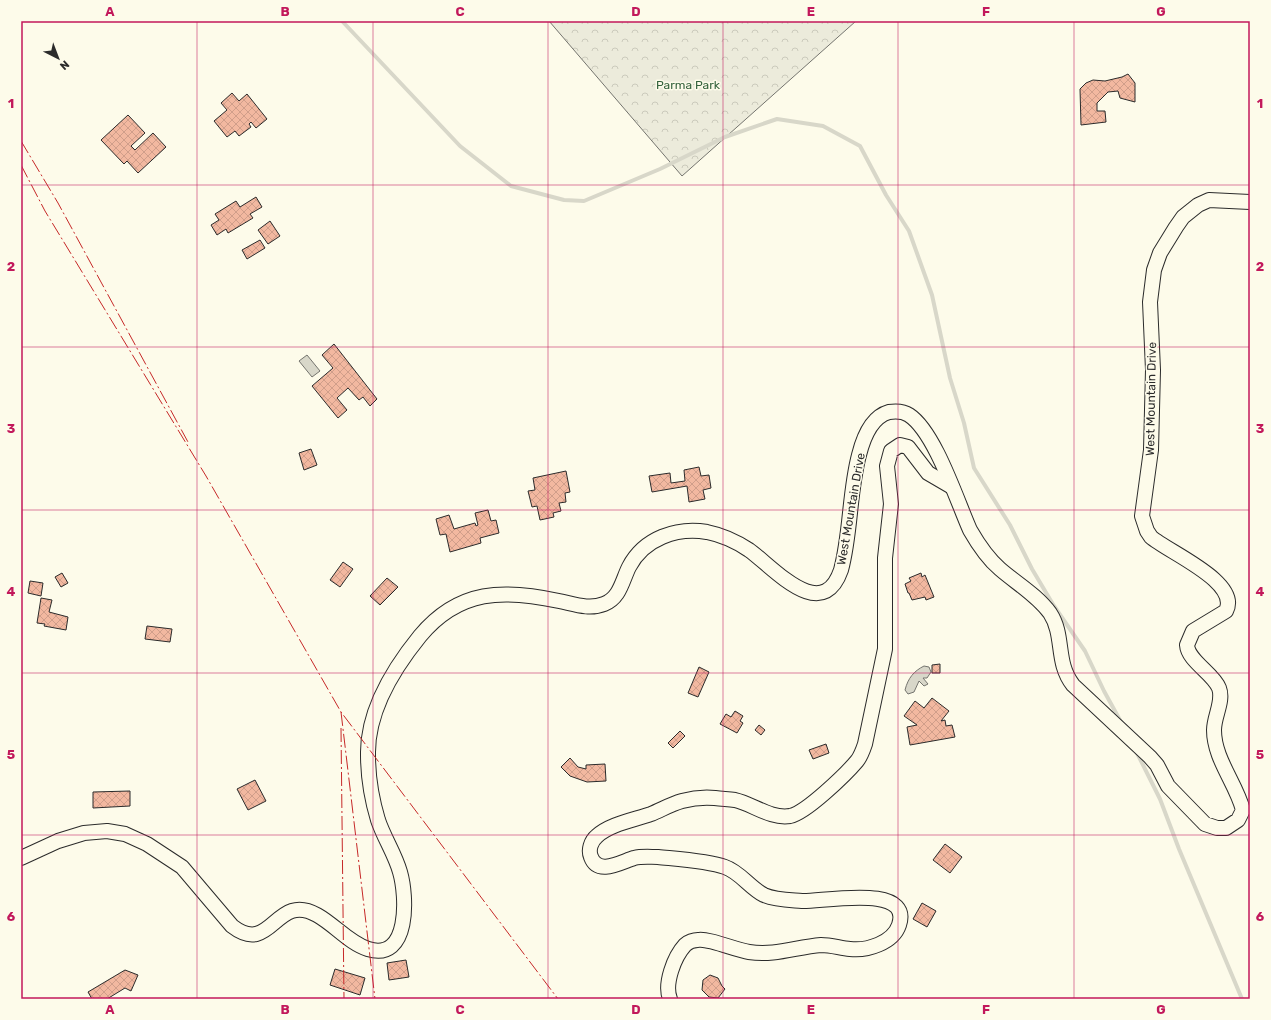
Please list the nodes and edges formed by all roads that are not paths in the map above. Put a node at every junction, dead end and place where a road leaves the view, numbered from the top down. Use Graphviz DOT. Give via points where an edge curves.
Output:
graph roads {
  1 [pos="1250,202"];
  2 [pos="952,487"];
  3 [pos="21,858"];
  4 [pos="670,999"];
  1 -- 2 [label="street, West Mountain Drive" via="1209,200 1198,205 1183,217 1157,261 1151,287 1151,450 1142,516 1151,537 1206,572 1226,594 1228,600 1228,606 1221,615 1193,631 1187,648 1219,687 1221,700 1215,717 1215,740 1241,802 1243,810 1238,820 1226,828 1217,828 1200,820 1168,786 1150,756 1073,685 1062,665 1057,628 1052,617 1039,600 998,567 982,549 970,530"];
  2 -- 3 [label="street, West Mountain Drive" via="930,439 920,425 905,413 890,412 875,421 865,437 855,474 841,570 835,582 821,592 812,594 800,590 749,551 730,540 712,533 685,531 662,537 644,548 629,567 617,594 609,602 601,605 587,607 531,595 496,594 471,599 443,612 421,635 392,676 378,706 369,737 369,772 378,820 399,868 404,893 400,935 386,948 374,950 362,946 317,915 303,910 287,912 259,934 243,934 232,926 182,866 121,832 70,836"];
  2 -- 4 [label="street" via="928,473 908,446 900,445 891,451 887,466 891,504 886,550 885,649 865,744 852,767 813,802 793,815 775,816 736,800 681,801 605,830 590,844 589,852 593,862 604,867 648,856 717,865 734,872 763,895 771,898 815,901 880,898 894,904 898,910 900,924 886,941 868,947 848,949 822,945 776,953 744,951 701,939 687,943 679,954 668,985"];
}
